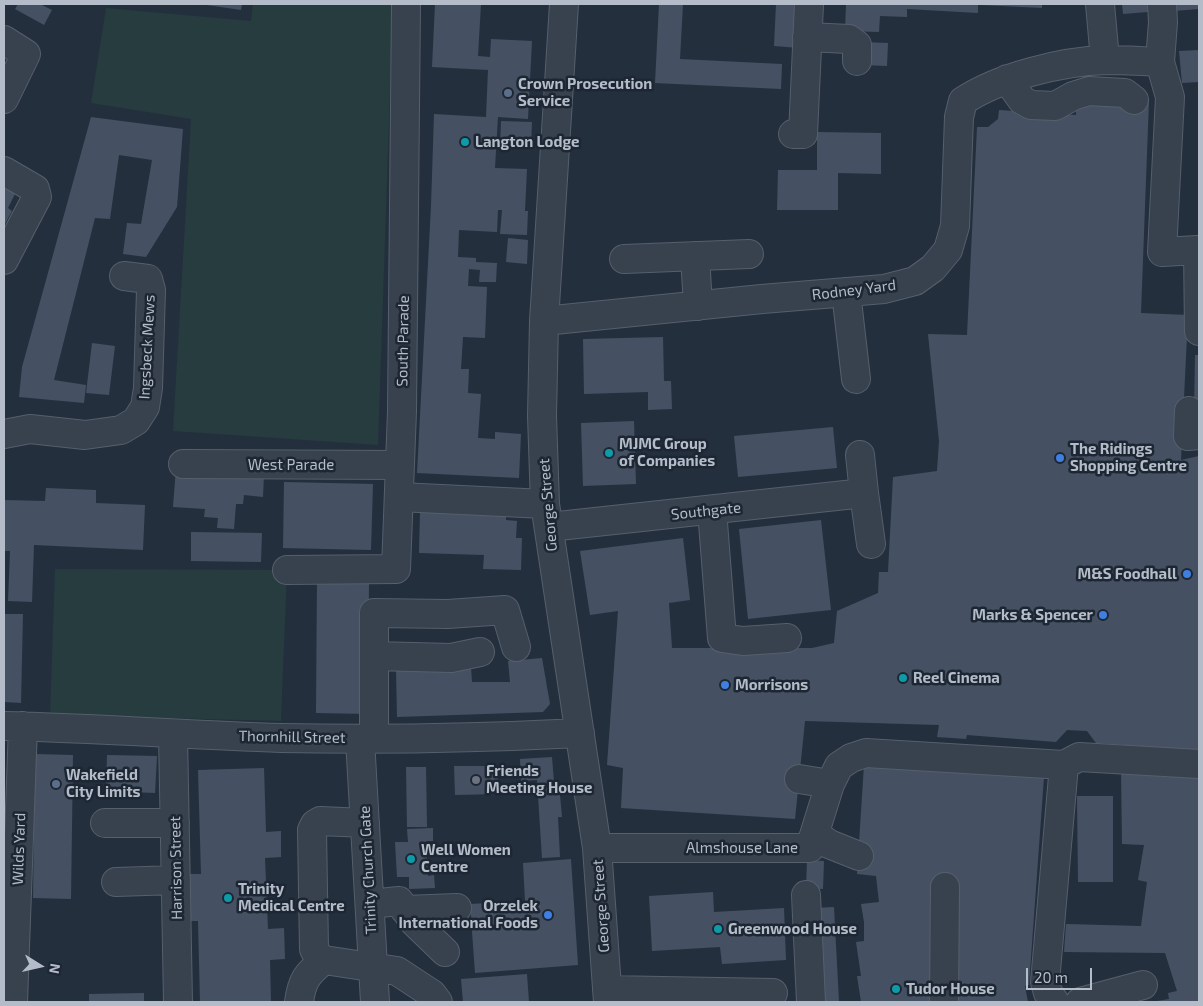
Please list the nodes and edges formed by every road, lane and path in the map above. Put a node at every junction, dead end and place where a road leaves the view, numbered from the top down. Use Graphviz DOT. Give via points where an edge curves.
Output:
graph roads {
  1 [pos="406,4"];
  2 [pos="564,4"];
  3 [pos="809,4"];
  4 [pos="1100,4"];
  5 [pos="1162,4"];
  6 [pos="807,37"];
  7 [pos="4,40"];
  8 [pos="1105,60"];
  9 [pos="857,61"];
  10 [pos="1160,62"];
  11 [pos="1033,72"];
  12 [pos="1007,79"];
  13 [pos="1073,96"];
  14 [pos="4,99"];
  15 [pos="1134,100"];
  16 [pos="793,134"];
  17 [pos="4,171"];
  18 [pos="749,254"];
  19 [pos="695,256"];
  20 [pos="624,259"];
  21 [pos="4,260"];
  22 [pos="124,276"];
  23 [pos="846,292"];
  24 [pos="698,306"];
  25 [pos="544,321"];
  26 [pos="1199,331"];
  27 [pos="856,379"];
  28 [pos="4,434"];
  29 [pos="860,455"];
  30 [pos="183,464"];
  31 [pos="399,465"];
  32 [pos="864,493"];
  33 [pos="399,497"];
  34 [pos="712,510"];
  35 [pos="547,516"];
  36 [pos="871,544"];
  37 [pos="287,570"];
  38 [pos="787,638"];
  39 [pos="516,647"];
  40 [pos="480,652"];
  41 [pos="374,656"];
  42 [pos="13,726"];
  43 [pos="580,733"];
  44 [pos="173,734"];
  45 [pos="367,739"];
  46 [pos="1199,764"];
  47 [pos="1064,765"];
  48 [pos="799,779"];
  49 [pos="830,784"];
  50 [pos="175,822"];
  51 [pos="105,823"];
  52 [pos="365,823"];
  53 [pos="815,834"];
  54 [pos="597,848"];
  55 [pos="858,856"];
  56 [pos="176,880"];
  57 [pos="116,882"];
  58 [pos="945,888"];
  59 [pos="806,895"];
  60 [pos="370,904"];
  61 [pos="456,908"];
  62 [pos="405,910"];
  63 [pos="445,952"];
  64 [pos="324,960"];
  65 [pos="373,968"];
  66 [pos="1143,985"];
  67 [pos="773,993"];
  68 [pos="608,996"];
  69 [pos="13,1002"];
  70 [pos="178,1002"];
  71 [pos="299,1002"];
  72 [pos="375,1002"];
  73 [pos="438,1002"];
  74 [pos="811,1002"];
  75 [pos="944,1002"];
  76 [pos="1055,1002"];
  77 [pos="1080,1002"];
  1 -- 31 [label="street, South Parade"];
  2 -- 25 [label="street, George Street"];
  3 -- 6 [label="street"];
  4 -- 8 [label="street"];
  5 -- 10 [label="street"];
  6 -- 9 [label="street" via="849,39 856,45"];
  6 -- 16 [label="street" via="803,134"];
  7 -- 14 [label="street" via="26,54"];
  8 -- 10 [label="street, Rodney Yard"];
  8 -- 11 [label="street, Rodney Yard"];
  10 -- 26 [label="street" via="1170,97 1162,252 1198,250"];
  11 -- 12 [label="street, Rodney Yard"];
  11 -- 13 [label="street" via="1044,86"];
  12 -- 13 [label="street" via="1022,100 1031,105 1055,106"];
  12 -- 23 [label="street, Rodney Yard" via="963,101 959,117 955,226 948,250 933,268 915,281 884,289"];
  13 -- 15 [label="street" via="1089,90 1125,93"];
  17 -- 21 [label="street" via="37,192"];
  18 -- 19 [label="street"];
  19 -- 20 [label="street"];
  19 -- 24 [label="street"];
  22 -- 28 [label="street, Ingsbeck Mews" via="148,279 151,290 148,388 145,407 136,421 121,430 85,435 30,429"];
  23 -- 24 [label="street, Rodney Yard"];
  23 -- 27 [label="street"];
  24 -- 25 [label="street, Rodney Yard"];
  25 -- 35 [label="street, George Street" via="542,416"];
  29 -- 32 [label="street"];
  30 -- 31 [label="street, West Parade"];
  31 -- 33 [label="street, South Parade"];
  32 -- 34 [label="street, Southgate"];
  32 -- 36 [label="street"];
  33 -- 35 [label="street"];
  33 -- 37 [label="street, South Parade" via="396,569"];
  34 -- 35 [label="street, Southgate"];
  34 -- 38 [label="street" via="722,638 743,641"];
  35 -- 43 [label="street, George Street"];
  39 -- 41 [label="street, Trinity Church Gate" via="505,610 448,614 374,613"];
  40 -- 41 [label="street" via="451,658"];
  41 -- 45 [label="street, Trinity Church Gate"];
  42 -- 44 [label="street, Thornhill Street"];
  42 -- 69 [label="street, Wilds Yard"];
  43 -- 45 [label="street, Thornhill Street"];
  43 -- 54 [label="street, George Street"];
  44 -- 45 [label="street, Thornhill Street"];
  44 -- 50 [label="street, Harrison Street"];
  45 -- 52 [label="street, Trinity Church Gate"];
  46 -- 47 [label="street, Almshouse Lane" via="1079,757"];
  47 -- 49 [label="street, Almshouse Lane" via="866,753 839,766"];
  47 -- 76 [label="street" via="1045,982"];
  48 -- 49 [label="street"];
  49 -- 53 [label="street, Almshouse Lane"];
  50 -- 51 [label="street"];
  50 -- 56 [label="street, Harrison Street"];
  52 -- 60 [label="street, Trinity Church Gate"];
  52 -- 64 [label="street" via="320,821 312,830 314,949"];
  53 -- 54 [label="street, Almshouse Lane" via="810,848"];
  53 -- 55 [label="street" via="829,844"];
  54 -- 68 [label="street, George Street"];
  56 -- 57 [label="street"];
  56 -- 70 [label="street, Harrison Street"];
  58 -- 75 [label="street"];
  59 -- 74 [label="street"];
  60 -- 62 [label="street" via="399,901"];
  60 -- 65 [label="street, Trinity Church Gate"];
  61 -- 62 [label="street"];
  62 -- 63 [label="street"];
  64 -- 65 [label="street"];
  64 -- 71 [label="street" via="308,972"];
  65 -- 72 [label="street, Trinity Church Gate"];
  65 -- 73 [label="street" via="397,971 432,994"];
  66 -- 77 [label="street"];
  67 -- 68 [label="street"];
}
